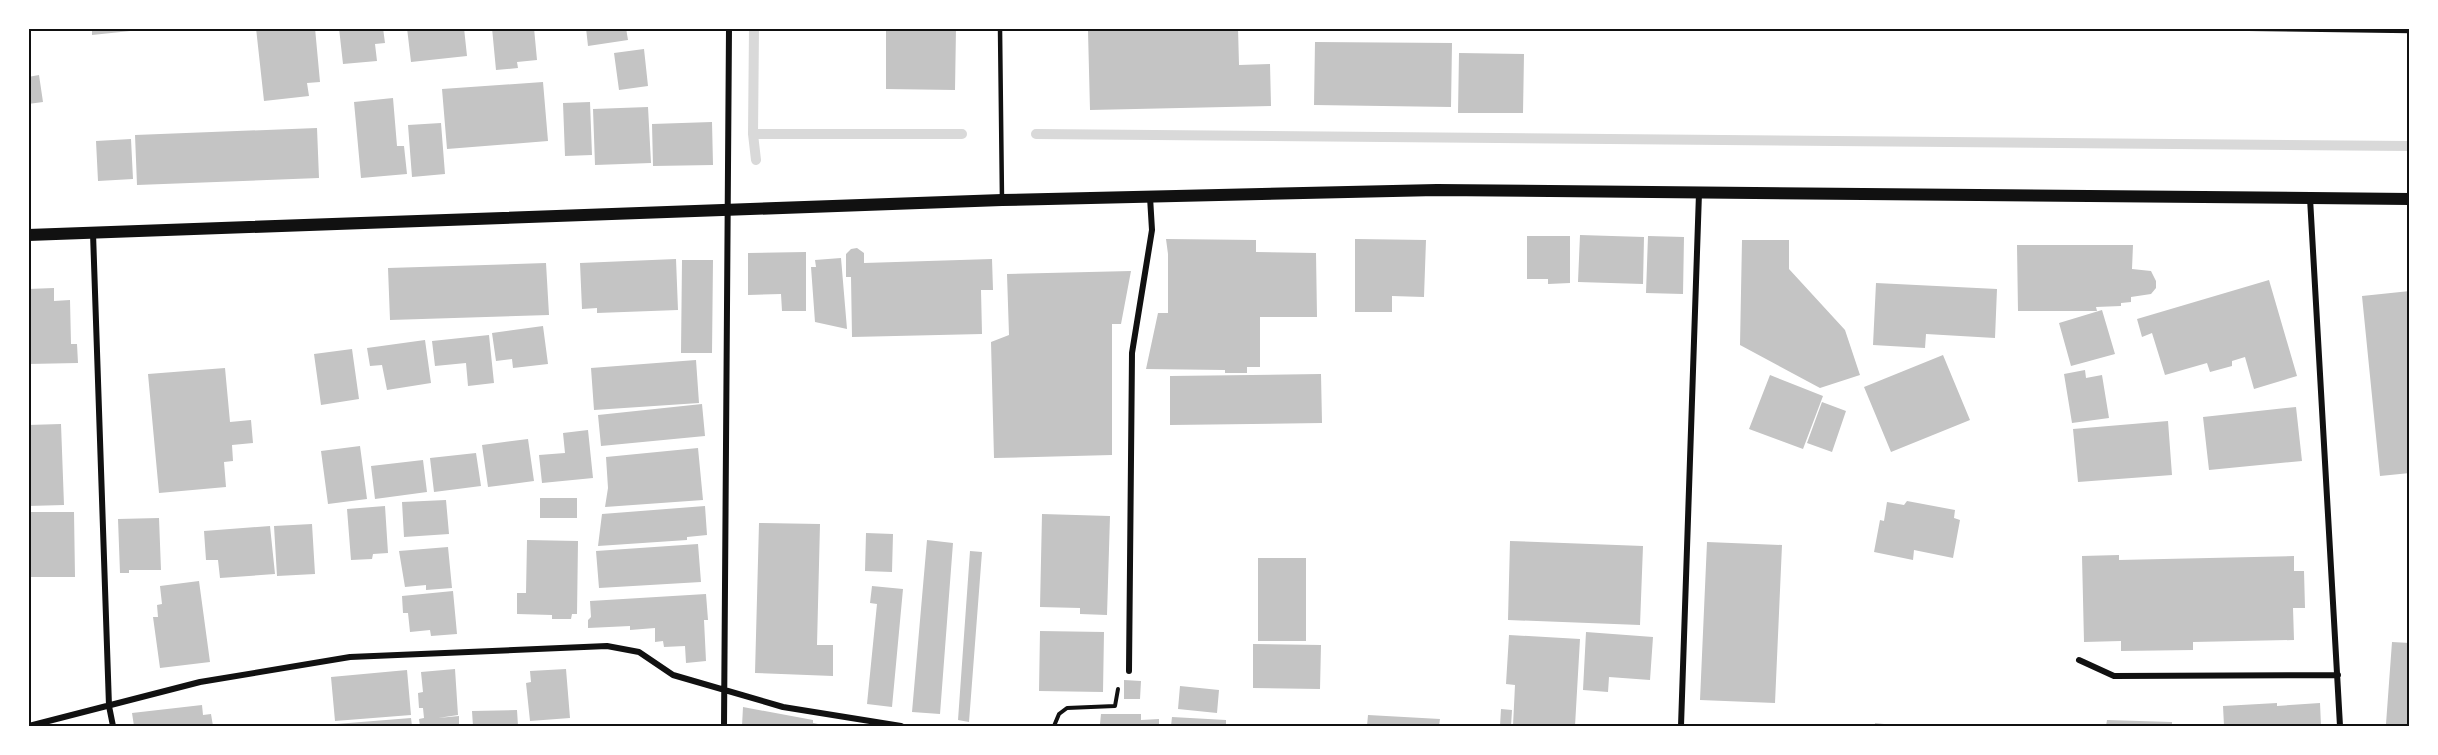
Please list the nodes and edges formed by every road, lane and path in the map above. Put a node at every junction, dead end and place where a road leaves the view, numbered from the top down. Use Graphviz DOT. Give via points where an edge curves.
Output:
graph roads {
  1 [pos="729,28"];
  2 [pos="1000,28"];
  3 [pos="2188,28"];
  4 [pos="2409,31"];
  5 [pos="1699,193"];
  6 [pos="1150,195"];
  7 [pos="2310,198"];
  8 [pos="2409,199"];
  9 [pos="1002,200"];
  10 [pos="727,209"];
  11 [pos="93,233"];
  12 [pos="28,235"];
  13 [pos="2079,660"];
  14 [pos="1129,671"];
  15 [pos="2338,675"];
  16 [pos="724,690"];
  17 [pos="109,706"];
  18 [pos="29,726"];
  19 [pos="113,726"];
  20 [pos="724,726"];
  21 [pos="902,726"];
  22 [pos="1054,726"];
  23 [pos="1681,726"];
  24 [pos="2340,726"];
  1 -- 10 [label="street"];
  2 -- 9 [label="lane"];
  3 -- 4 [label="lane"];
  5 -- 6 [label="main road" via="1437,190"];
  5 -- 7 [label="main road"];
  5 -- 23 [label="street"];
  6 -- 9 [label="main road"];
  6 -- 14 [label="street" via="1152,230 1132,352"];
  7 -- 8 [label="main road"];
  7 -- 15 [label="street"];
  9 -- 10 [label="main road"];
  10 -- 11 [label="main road"];
  10 -- 16 [label="street"];
  11 -- 12 [label="main road"];
  11 -- 17 [label="street"];
  13 -- 15 [label="street" via="2114,676"];
  14 -- 22 [label="path" via="1121,673 1114,706 1067,708"];
  15 -- 24 [label="street"];
  16 -- 17 [label="street" via="672,675 639,652 608,646 350,657 200,682"];
  16 -- 20 [label="street"];
  16 -- 21 [label="street" via="783,707"];
  17 -- 18 [label="street"];
  17 -- 19 [label="street"];
}
